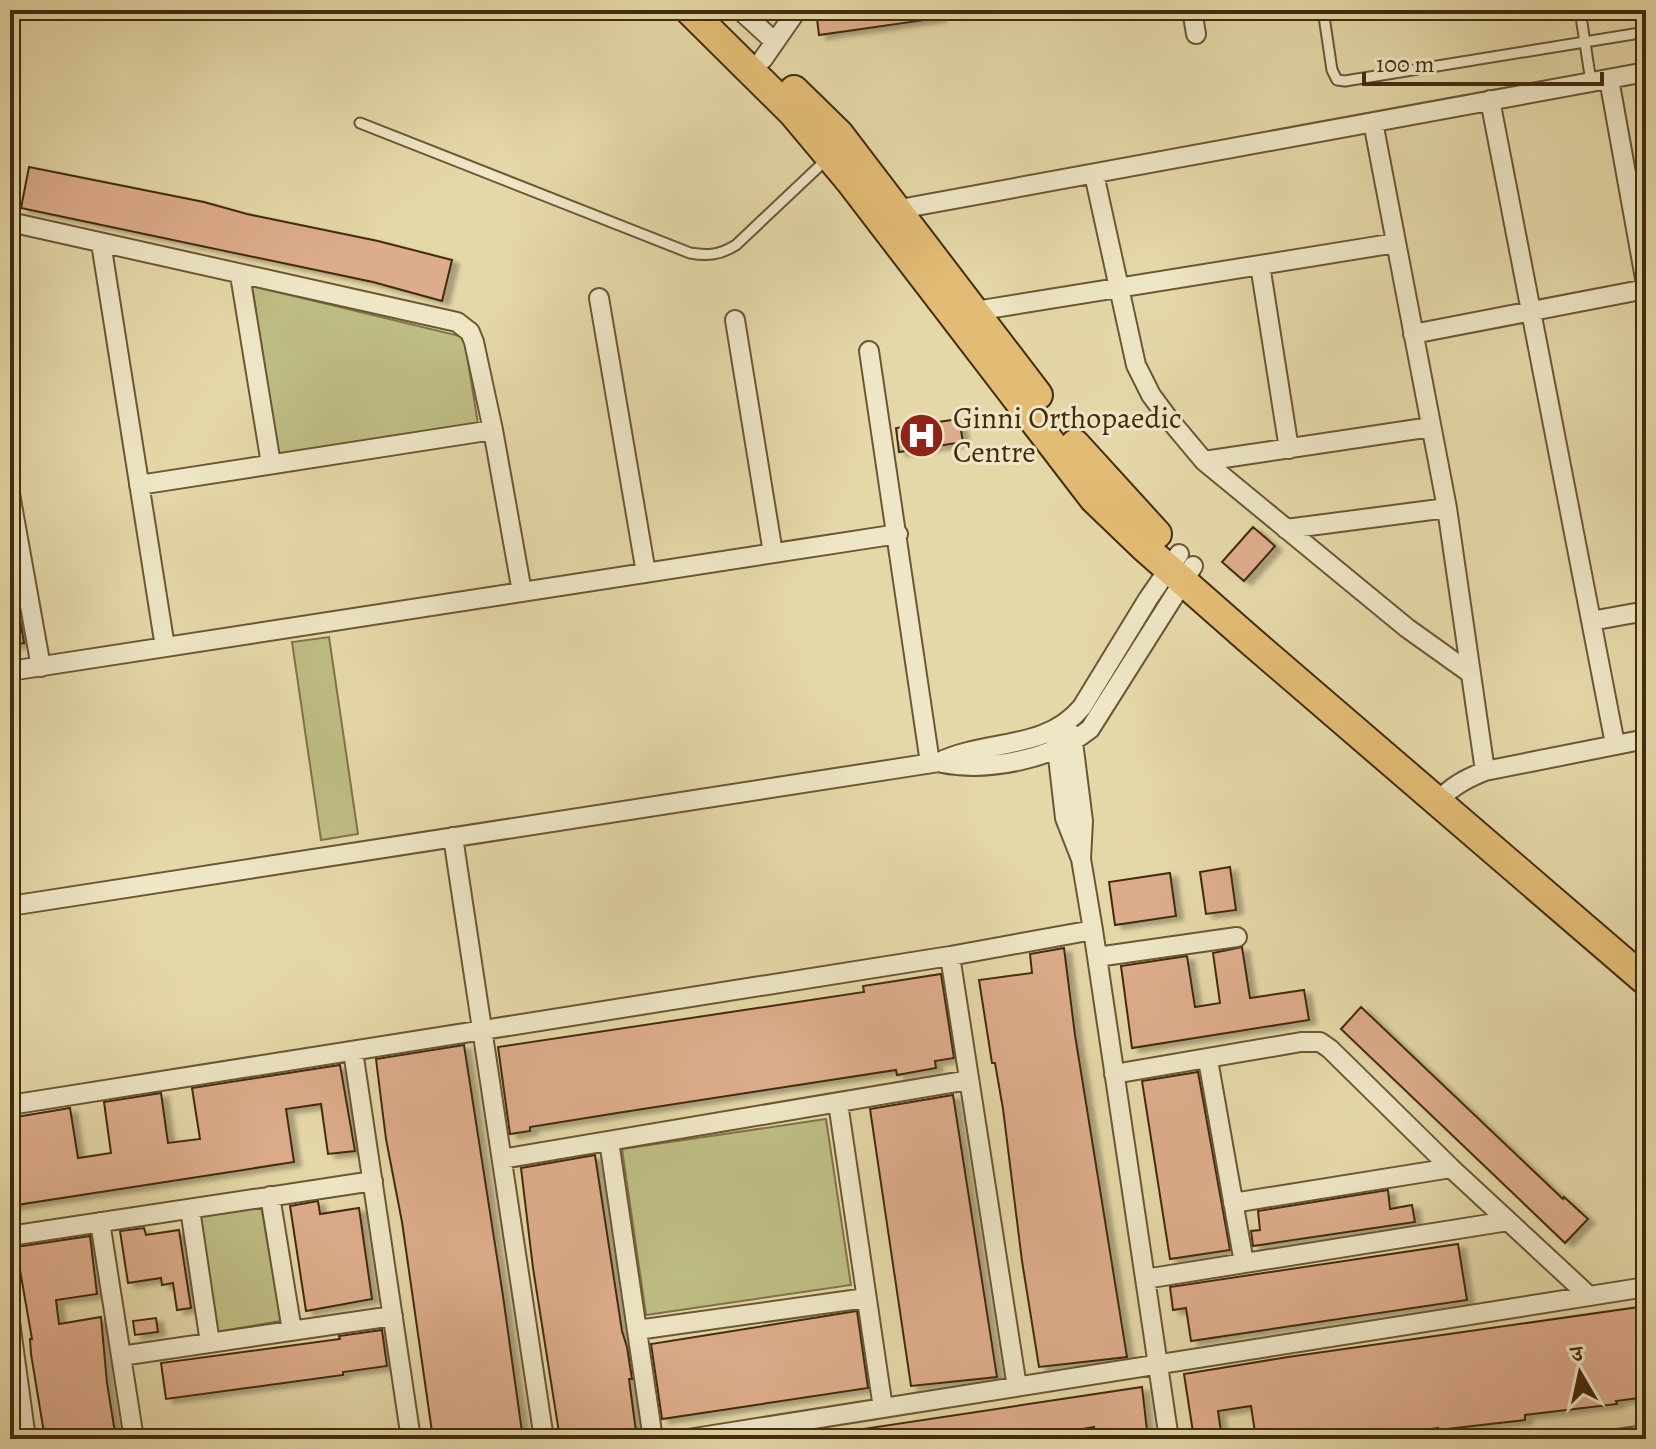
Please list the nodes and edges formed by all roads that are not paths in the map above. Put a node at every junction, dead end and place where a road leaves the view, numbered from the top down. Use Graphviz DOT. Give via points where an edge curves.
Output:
graph roads {
  1 [pos="689,10"];
  2 [pos="709,10"];
  3 [pos="740,10"];
  4 [pos="797,10"];
  5 [pos="1192,10"];
  6 [pos="1323,10"];
  7 [pos="1580,10"];
  8 [pos="1646,32"];
  9 [pos="1196,34"];
  10 [pos="1585,41"];
  11 [pos="769,50"];
  12 [pos="1646,72"];
  13 [pos="1600,80"];
  14 [pos="1490,100"];
  15 [pos="1373,122"];
  16 [pos="360,123"];
  17 [pos="830,157"];
  18 [pos="1094,174"];
  19 [pos="1638,203"];
  20 [pos="886,212"];
  21 [pos="10,222"];
  22 [pos="101,243"];
  23 [pos="1396,243"];
  24 [pos="1260,265"];
  25 [pos="240,275"];
  26 [pos="1646,287"];
  27 [pos="1119,289"];
  28 [pos="599,298"];
  29 [pos="1531,310"];
  30 [pos="975,311"];
  31 [pos="735,320"];
  32 [pos="1413,334"];
  33 [pos="869,351"];
  34 [pos="1431,427"];
  35 [pos="493,430"];
  36 [pos="1289,449"];
  37 [pos="1204,461"];
  38 [pos="271,464"];
  39 [pos="139,485"];
  40 [pos="11,502"];
  41 [pos="1447,508"];
  42 [pos="1286,529"];
  43 [pos="898,534"];
  44 [pos="773,553"];
  45 [pos="1181,567"];
  46 [pos="646,573"];
  47 [pos="522,592"];
  48 [pos="1646,611"];
  49 [pos="1591,621"];
  50 [pos="165,647"];
  51 [pos="41,667"];
  52 [pos="10,671"];
  53 [pos="1470,673"];
  54 [pos="1072,720"];
  55 [pos="1055,731"];
  56 [pos="1646,739"];
  57 [pos="1615,744"];
  58 [pos="1065,746"];
  59 [pos="935,763"];
  60 [pos="1485,771"];
  61 [pos="1443,796"];
  62 [pos="453,837"];
  63 [pos="10,906"];
  64 [pos="1093,930"];
  65 [pos="1237,937"];
  66 [pos="950,956"];
  67 [pos="1097,957"];
  68 [pos="1646,958"];
  69 [pos="1646,981"];
  70 [pos="482,1030"];
  71 [pos="353,1051"];
  72 [pos="1208,1060"];
  73 [pos="1114,1074"];
  74 [pos="969,1080"];
  75 [pos="838,1103"];
  76 [pos="10,1105"];
  77 [pos="609,1141"];
  78 [pos="502,1159"];
  79 [pos="1451,1168"];
  80 [pos="373,1181"];
  81 [pos="270,1196"];
  82 [pos="1233,1203"];
  83 [pos="190,1209"];
  84 [pos="1508,1221"];
  85 [pos="100,1222"];
  86 [pos="10,1236"];
  87 [pos="1244,1263"];
  88 [pos="1145,1279"];
  89 [pos="1646,1287"];
  90 [pos="1589,1296"];
  91 [pos="866,1298"];
  92 [pos="393,1316"];
  93 [pos="10,1322"];
  94 [pos="637,1330"];
  95 [pos="292,1331"];
  96 [pos="210,1343"];
  97 [pos="121,1356"];
  98 [pos="1158,1365"];
  99 [pos="1017,1387"];
  100 [pos="883,1408"];
  101 [pos="1646,1435"];
  102 [pos="26,1439"];
  103 [pos="134,1439"];
  104 [pos="411,1439"];
  105 [pos="544,1439"];
  106 [pos="653,1439"];
  107 [pos="688,1439"];
  108 [pos="1169,1439"];
  109 [pos="1617,1439"];
  1 -- 17 [label="main road"];
  2 -- 11 [label="main road"];
  3 -- 11 [label="street"];
  4 -- 11 [label="street"];
  5 -- 9 [label="street"];
  6 -- 10 [label="lane" via="1332,70 1337,80 1345,81"];
  7 -- 10 [label="lane"];
  8 -- 10 [label="lane"];
  10 -- 13 [label="lane"];
  11 -- 20 [label="main road" via="839,134"];
  12 -- 13 [label="street"];
  13 -- 14 [label="street"];
  13 -- 19 [label="street"];
  14 -- 15 [label="street"];
  14 -- 29 [label="street"];
  15 -- 18 [label="street"];
  15 -- 23 [label="street"];
  16 -- 17 [label="lane" via="707,256 736,245"];
  17 -- 20 [label="main road"];
  18 -- 20 [label="street"];
  18 -- 27 [label="street"];
  19 -- 26 [label="street"];
  20 -- 30 [label="main road"];
  20 -- 45 [label="main road" via="1094,499"];
  21 -- 22 [label="street"];
  22 -- 25 [label="street"];
  22 -- 39 [label="street"];
  23 -- 24 [label="street"];
  23 -- 32 [label="street"];
  24 -- 27 [label="street"];
  24 -- 36 [label="street"];
  25 -- 35 [label="street" via="464,326 474,342"];
  25 -- 38 [label="street"];
  26 -- 29 [label="street"];
  27 -- 30 [label="street"];
  27 -- 37 [label="street" via="1136,365 1151,395"];
  28 -- 46 [label="street"];
  29 -- 32 [label="street"];
  29 -- 49 [label="street"];
  30 -- 45 [label="main road" via="1088,461"];
  31 -- 44 [label="street"];
  32 -- 34 [label="street"];
  33 -- 43 [label="street"];
  34 -- 36 [label="street"];
  34 -- 41 [label="street"];
  35 -- 38 [label="street"];
  35 -- 47 [label="street"];
  36 -- 37 [label="street"];
  37 -- 42 [label="street"];
  38 -- 39 [label="street"];
  39 -- 50 [label="street"];
  40 -- 51 [label="street"];
  41 -- 42 [label="street"];
  41 -- 53 [label="street"];
  42 -- 53 [label="street"];
  43 -- 44 [label="street"];
  43 -- 59 [label="street"];
  44 -- 46 [label="street"];
  45 -- 54 [label="street"];
  45 -- 58 [label="street" via="1090,729"];
  45 -- 61 [label="main road"];
  46 -- 47 [label="street"];
  47 -- 50 [label="street"];
  48 -- 49 [label="street"];
  49 -- 57 [label="street"];
  50 -- 51 [label="street"];
  51 -- 52 [label="street"];
  53 -- 60 [label="street"];
  54 -- 55 [label="street"];
  54 -- 58 [label="street"];
  55 -- 58 [label="street"];
  55 -- 59 [label="street"];
  56 -- 57 [label="street"];
  57 -- 60 [label="street"];
  58 -- 59 [label="street" via="1030,758 979,765"];
  58 -- 64 [label="street" via="1083,821 1081,859"];
  59 -- 62 [label="street"];
  60 -- 61 [label="street"];
  61 -- 68 [label="main road"];
  61 -- 69 [label="main road"];
  62 -- 63 [label="street"];
  62 -- 70 [label="street"];
  64 -- 66 [label="street"];
  64 -- 67 [label="street"];
  65 -- 67 [label="street"];
  66 -- 70 [label="street"];
  66 -- 74 [label="street"];
  67 -- 73 [label="street"];
  70 -- 71 [label="street"];
  70 -- 78 [label="street"];
  71 -- 76 [label="street"];
  71 -- 80 [label="street"];
  72 -- 73 [label="street"];
  72 -- 79 [label="street" via="1320,1042"];
  72 -- 82 [label="street"];
  73 -- 88 [label="street"];
  74 -- 75 [label="street"];
  74 -- 99 [label="street"];
  75 -- 77 [label="street"];
  75 -- 91 [label="street"];
  77 -- 78 [label="street"];
  77 -- 94 [label="street"];
  78 -- 105 [label="street"];
  79 -- 82 [label="street"];
  79 -- 84 [label="street"];
  80 -- 81 [label="street"];
  80 -- 92 [label="street"];
  81 -- 83 [label="street"];
  81 -- 95 [label="street"];
  82 -- 87 [label="street"];
  83 -- 85 [label="street"];
  83 -- 96 [label="street"];
  84 -- 87 [label="street"];
  84 -- 90 [label="street"];
  85 -- 86 [label="street"];
  85 -- 97 [label="street"];
  87 -- 88 [label="street"];
  88 -- 98 [label="street"];
  89 -- 90 [label="street"];
  90 -- 98 [label="street"];
  91 -- 94 [label="street"];
  91 -- 100 [label="street"];
  92 -- 95 [label="street"];
  92 -- 104 [label="street"];
  93 -- 102 [label="street"];
  94 -- 106 [label="street"];
  95 -- 96 [label="street"];
  96 -- 97 [label="street"];
  97 -- 103 [label="street"];
  98 -- 99 [label="street"];
  98 -- 108 [label="street"];
  99 -- 100 [label="street"];
  100 -- 107 [label="street"];
  101 -- 109 [label="street"];
}
